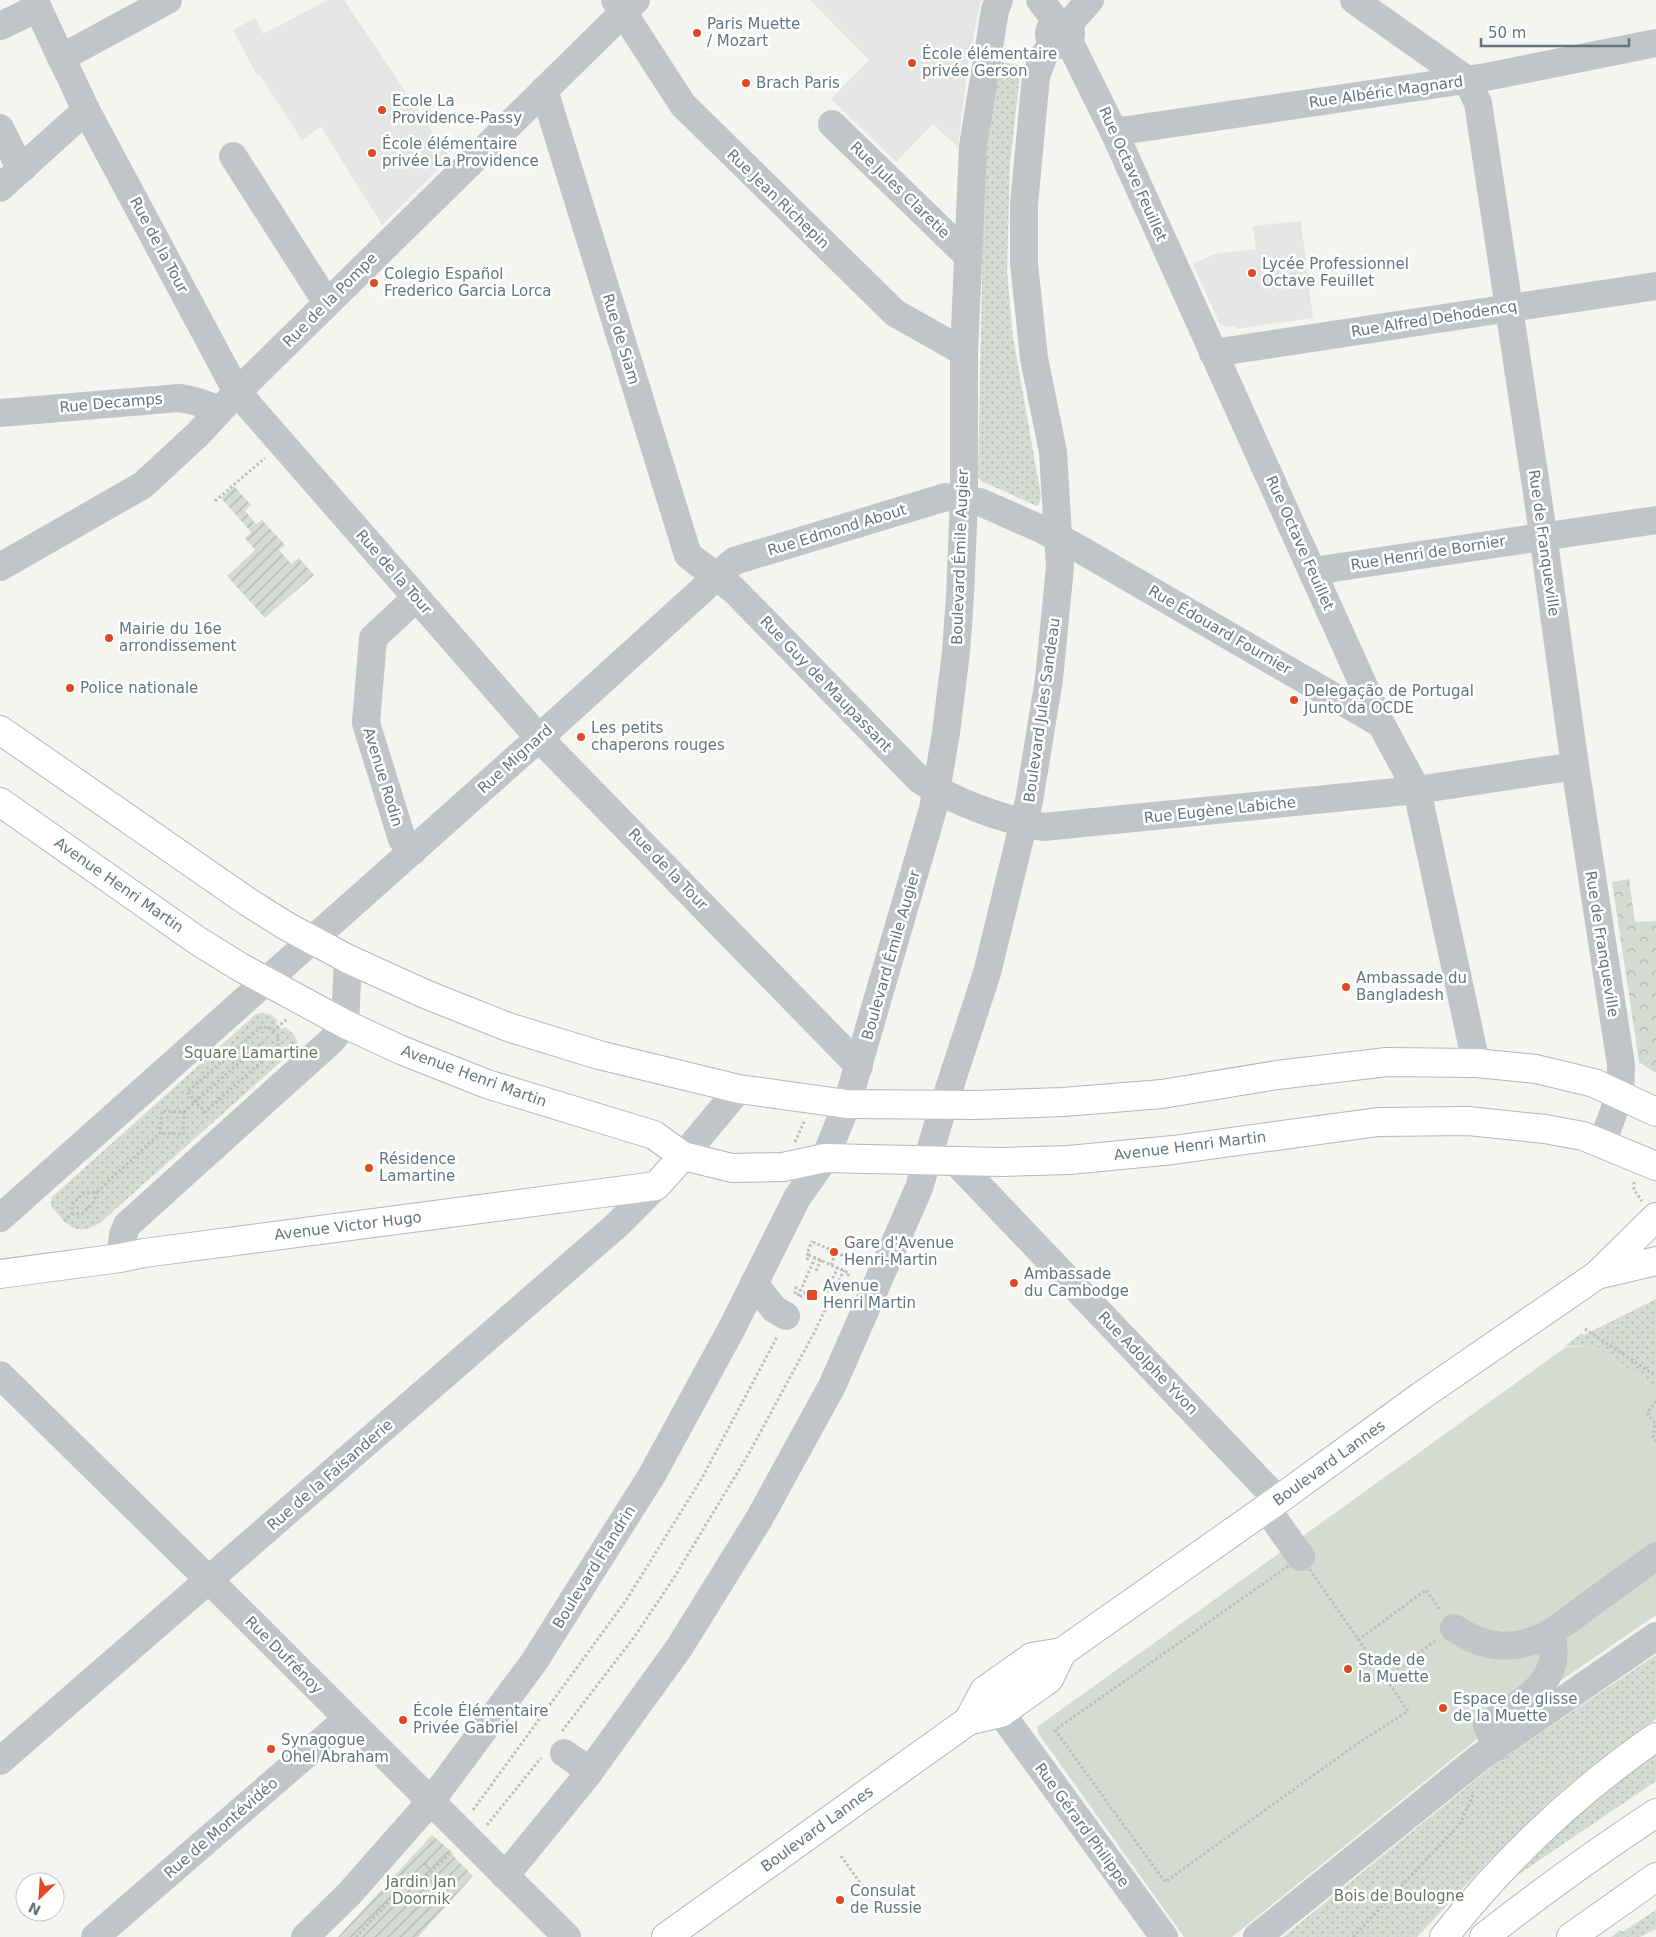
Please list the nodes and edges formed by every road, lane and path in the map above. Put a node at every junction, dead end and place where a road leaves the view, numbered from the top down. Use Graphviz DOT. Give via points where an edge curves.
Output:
graph roads {
  1 [pos="168,0"];
  2 [pos="999,0"];
  3 [pos="1040,0"];
  4 [pos="1090,0"];
  5 [pos="1354,0"];
  6 [pos="36,4"];
  7 [pos="625,5"];
  8 [pos="0,26"];
  9 [pos="1062,33"];
  10 [pos="1656,43"];
  11 [pos="61,58"];
  12 [pos="1466,80"];
  13 [pos="544,90"];
  14 [pos="86,110"];
  15 [pos="832,124"];
  16 [pos="0,128"];
  17 [pos="1114,132"];
  18 [pos="233,156"];
  19 [pos="23,168"];
  20 [pos="0,188"];
  21 [pos="968,256"];
  22 [pos="1656,286"];
  23 [pos="327,304"];
  24 [pos="1509,308"];
  25 [pos="964,352"];
  26 [pos="1213,353"];
  27 [pos="237,392"];
  28 [pos="219,412"];
  29 [pos="0,413"];
  30 [pos="282,443"];
  31 [pos="964,499"];
  32 [pos="215,501"];
  33 [pos="1656,520"];
  34 [pos="1543,536"];
  35 [pos="1059,538"];
  36 [pos="0,568"];
  37 [pos="1313,571"];
  38 [pos="716,576"];
  39 [pos="416,598"];
  40 [pos="1381,724"];
  41 [pos="0,730"];
  42 [pos="540,738"];
  43 [pos="1575,766"];
  44 [pos="937,790"];
  45 [pos="1416,790"];
  46 [pos="0,802"];
  47 [pos="1024,823"];
  48 [pos="413,851"];
  49 [pos="313,940"];
  50 [pos="348,959"];
  51 [pos="265,980"];
  52 [pos="286,1019"];
  53 [pos="345,1024"];
  54 [pos="273,1031"];
  55 [pos="261,1043"];
  56 [pos="1476,1063"];
  57 [pos="859,1066"];
  58 [pos="739,1089"];
  59 [pos="1620,1094"];
  60 [pos="196,1102"];
  61 [pos="847,1104"];
  62 [pos="944,1104"];
  63 [pos="184,1112"];
  64 [pos="1656,1112"];
  65 [pos="806,1118"];
  66 [pos="160,1133"];
  67 [pos="1602,1143"];
  68 [pos="794,1144"];
  69 [pos="683,1156"];
  70 [pos="824,1158"];
  71 [pos="928,1161"];
  72 [pos="955,1161"];
  73 [pos="1645,1172"];
  74 [pos="656,1186"];
  75 [pos="97,1192"];
  76 [pos="1651,1212"];
  77 [pos="72,1214"];
  78 [pos="0,1218"];
  79 [pos="64,1221"];
  80 [pos="836,1252"];
  81 [pos="809,1255"];
  82 [pos="120,1258"];
  83 [pos="815,1258"];
  84 [pos="808,1260"];
  85 [pos="821,1260"];
  86 [pos="1656,1261"];
  87 [pos="860,1263"];
  88 [pos="831,1265"];
  89 [pos="838,1268"];
  90 [pos="844,1270"];
  91 [pos="816,1271"];
  92 [pos="0,1274"];
  93 [pos="1597,1275"];
  94 [pos="847,1277"];
  95 [pos="754,1283"];
  96 [pos="835,1303"];
  97 [pos="826,1310"];
  98 [pos="786,1318"];
  99 [pos="1585,1329"];
  100 [pos="0,1375"];
  101 [pos="1656,1376"];
  102 [pos="1656,1401"];
  103 [pos="1656,1441"];
  104 [pos="1272,1504"];
  105 [pos="1656,1556"];
  106 [pos="1301,1557"];
  107 [pos="210,1580"];
  108 [pos="1454,1628"];
  109 [pos="1552,1632"];
  110 [pos="1656,1636"];
  111 [pos="1358,1640"];
  112 [pos="1062,1652"];
  113 [pos="1385,1678"];
  114 [pos="1001,1713"];
  115 [pos="347,1719"];
  116 [pos="968,1721"];
  117 [pos="1656,1737"];
  118 [pos="555,1748"];
  119 [pos="1488,1752"];
  120 [pos="0,1761"];
  121 [pos="590,1771"];
  122 [pos="1474,1792"];
  123 [pos="431,1801"];
  124 [pos="471,1812"];
  125 [pos="1656,1813"];
  126 [pos="484,1828"];
  127 [pos="455,1848"];
  128 [pos="842,1856"];
  129 [pos="377,1862"];
  130 [pos="427,1864"];
  131 [pos="431,1872"];
  132 [pos="506,1876"];
  133 [pos="439,1877"];
  134 [pos="1656,1877"];
  135 [pos="405,1884"];
  136 [pos="863,1887"];
  137 [pos="95,1937"];
  138 [pos="305,1937"];
  139 [pos="356,1937"];
  140 [pos="567,1937"];
  141 [pos="666,1937"];
  142 [pos="1164,1937"];
  143 [pos="1257,1937"];
  144 [pos="1353,1937"];
  145 [pos="1444,1937"];
  146 [pos="1484,1937"];
  147 [pos="1571,1937"];
  1 -- 11 [label="street"];
  2 -- 21 [label="street, Boulevard Émile Augier" via="973,146"];
  3 -- 9 [label="street, Rue Octave Feuillet"];
  4 -- 9 [label="street, Boulevard Jules Sandeau"];
  5 -- 12 [label="street, Rue de Franqueville"];
  6 -- 8 [label="street"];
  6 -- 11 [label="street, Rue de la Tour"];
  7 -- 13 [label="street, Rue de la Pompe"];
  7 -- 25 [label="street, Rue Jean Richepin" via="683,105 895,313"];
  9 -- 17 [label="street, Rue Octave Feuillet"];
  9 -- 35 [label="street, Boulevard Jules Sandeau" via="1044,55 1036,76 1024,204 1024,263 1034,358 1052,452"];
  10 -- 12 [label="street, Rue Albéric Magnard"];
  11 -- 14 [label="street, Rue de la Tour"];
  12 -- 17 [label="street, Rue Albéric Magnard"];
  12 -- 24 [label="street, Rue de Franqueville" via="1478,103"];
  13 -- 23 [label="street, Rue de la Pompe"];
  13 -- 38 [label="street, Rue de Siam" via="688,555"];
  14 -- 19 [label="street"];
  14 -- 27 [label="street, Rue de la Tour"];
  15 -- 21 [label="street, Rue Jules Claretie"];
  16 -- 19 [label="street"];
  17 -- 26 [label="street, Rue Octave Feuillet"];
  18 -- 23 [label="street"];
  19 -- 20 [label="street"];
  21 -- 25 [label="street, Boulevard Émile Augier"];
  22 -- 24 [label="street, Rue Alfred Dehodencq"];
  23 -- 27 [label="street, Rue de la Pompe"];
  24 -- 26 [label="street, Rue Alfred Dehodencq"];
  24 -- 34 [label="street, Rue de Franqueville"];
  25 -- 31 [label="street, Boulevard Émile Augier"];
  26 -- 37 [label="street, Rue Octave Feuillet"];
  27 -- 28 [label="street, Rue de la Pompe"];
  27 -- 30 [label="street, Rue de la Tour"];
  28 -- 29 [label="street, Rue Decamps" via="208,404 178,398"];
  28 -- 36 [label="street, Rue de la Pompe" via="143,485"];
  30 -- 32 [label="path"];
  30 -- 39 [label="street, Rue de la Tour"];
  31 -- 35 [label="street, Rue Edmond About" via="980,502"];
  31 -- 38 [label="street, Rue Edmond About" via="946,497 734,561"];
  31 -- 44 [label="street, Boulevard Émile Augier" via="956,652"];
  33 -- 34 [label="street, Rue Henri de Bornier"];
  34 -- 37 [label="street, Rue Henri de Bornier"];
  34 -- 43 [label="street, Rue de Franqueville"];
  35 -- 40 [label="street, Rue Édouard Fournier"];
  35 -- 47 [label="street, Boulevard Jules Sandeau" via="1060,567 1050,679"];
  37 -- 40 [label="street, Rue Octave Feuillet"];
  38 -- 42 [label="street, Rue Mignard"];
  38 -- 44 [label="street, Rue Guy de Maupassant" via="734,590 920,780"];
  39 -- 42 [label="street, Rue de la Tour"];
  39 -- 48 [label="street, Avenue Rodin" via="373,638 366,723 402,839"];
  40 -- 45 [label="street, Rue Octave Feuillet"];
  41 -- 49 [label="main road" via="248,902"];
  42 -- 48 [label="street, Rue Mignard"];
  42 -- 57 [label="street, Rue de la Tour"];
  43 -- 45 [label="street, Rue Eugène Labiche"];
  43 -- 59 [label="street, Rue de Franqueville" via="1620,1065"];
  44 -- 47 [label="street, Rue Guy de Maupassant" via="952,799"];
  44 -- 57 [label="street, Boulevard Émile Augier"];
  45 -- 47 [label="street, Rue Eugène Labiche" via="1043,827"];
  45 -- 56 [label="street, Rue Octave Feuillet"];
  46 -- 51 [label="main road, Avenue Henri Martin" via="198,940"];
  47 -- 62 [label="street, Boulevard Jules Sandeau" via="987,973"];
  48 -- 49 [label="street, Rue Mignard"];
  49 -- 50 [label="main road"];
  49 -- 51 [label="street, Rue Mignard"];
  50 -- 53 [label="street"];
  50 -- 58 [label="main road" via="508,1027 599,1055"];
  51 -- 53 [label="main road, Avenue Henri Martin"];
  51 -- 78 [label="street"];
  52 -- 54 [label="path"];
  53 -- 69 [label="main road, Avenue Henri Martin" via="487,1084 654,1136"];
  53 -- 82 [label="street" via="331,1041 127,1226"];
  54 -- 60 [label="path" via="260,1028 187,1092"];
  54 -- 60 [label="path" via="278,1035 278,1047 205,1112"];
  55 -- 60 [label="path"];
  56 -- 59 [label="main road" via="1536,1069 1594,1083"];
  56 -- 62 [label="main road" via="1387,1062 1162,1094 1063,1102"];
  57 -- 61 [label="street, Boulevard Émile Augier"];
  58 -- 61 [label="main road"];
  58 -- 69 [label="street"];
  59 -- 64 [label="main road"];
  59 -- 67 [label="street, Rue de Franqueville"];
  60 -- 63 [label="path"];
  61 -- 62 [label="main road"];
  61 -- 70 [label="street, Boulevard Émile Augier"];
  62 -- 71 [label="street, Boulevard Jules Sandeau"];
  63 -- 66 [label="path" via="162,1111"];
  63 -- 66 [label="path" via="183,1134"];
  65 -- 68 [label="path"];
  66 -- 75 [label="path"];
  67 -- 72 [label="main road, Avenue Henri Martin" via="1583,1136 1506,1124 1378,1122 1173,1150 1088,1158"];
  67 -- 73 [label="main road, Avenue Henri Martin"];
  69 -- 70 [label="main road, Avenue Henri Martin" via="732,1168 783,1167"];
  69 -- 74 [label="main road"];
  70 -- 71 [label="main road, Avenue Henri Martin"];
  70 -- 95 [label="street, Boulevard Flandrin" via="797,1198"];
  71 -- 72 [label="main road, Avenue Henri Martin"];
  71 -- 121 [label="street" via="906,1219 832,1386 764,1511 679,1648"];
  72 -- 104 [label="street, Rue Adolphe Yvon"];
  73 -- 76 [label="path" via="1634,1190"];
  74 -- 82 [label="main road, Avenue Victor Hugo" via="144,1252"];
  74 -- 107 [label="street, Rue de la Faisanderie" via="618,1226"];
  75 -- 77 [label="path" via="93,1203 82,1214"];
  75 -- 77 [label="path" via="83,1193 72,1205"];
  76 -- 93 [label="main road, Boulevard Lannes"];
  77 -- 79 [label="path"];
  80 -- 81 [label="path" via="813,1242 806,1254"];
  80 -- 87 [label="path"];
  80 -- 88 [label="path"];
  81 -- 83 [label="path"];
  81 -- 84 [label="path"];
  82 -- 92 [label="main road, Avenue Victor Hugo"];
  83 -- 85 [label="path"];
  83 -- 98 [label="path"];
  85 -- 88 [label="path"];
  85 -- 91 [label="path"];
  86 -- 93 [label="main road, Boulevard Lannes"];
  88 -- 89 [label="path"];
  89 -- 90 [label="path"];
  89 -- 97 [label="path" via="824,1297"];
  90 -- 94 [label="path" via="849,1273"];
  90 -- 97 [label="path"];
  93 -- 104 [label="main road, Boulevard Lannes"];
  95 -- 98 [label="street" via="774,1310"];
  95 -- 123 [label="street, Boulevard Flandrin" via="652,1475 534,1662"];
  96 -- 97 [label="path"];
  97 -- 118 [label="path" via="748,1455 675,1576"];
  98 -- 124 [label="path" via="702,1478 627,1599"];
  99 -- 101 [label="path"];
  100 -- 107 [label="street, Rue Dufrénoy"];
  102 -- 103 [label="path" via="1647,1413 1656,1423 1653,1437"];
  104 -- 106 [label="street, Rue Adolphe Yvon"];
  104 -- 112 [label="main road, Boulevard Lannes"];
  105 -- 109 [label="street"];
  106 -- 111 [label="path"];
  106 -- 113 [label="path" via="1055,1730 1164,1882 1408,1711"];
  107 -- 115 [label="street, Rue Dufrénoy"];
  107 -- 120 [label="street, Rue de la Faisanderie"];
  108 -- 109 [label="street" via="1469,1638 1504,1646 1522,1645"];
  108 -- 111 [label="path" via="1426,1590"];
  108 -- 113 [label="path"];
  109 -- 119 [label="street" via="1553,1661 1549,1672 1542,1684 1487,1725"];
  110 -- 119 [label="street"];
  111 -- 113 [label="path"];
  112 -- 114 [label="main road, Boulevard Lannes" via="1048,1679"];
  112 -- 116 [label="main road, Boulevard Lannes" via="1032,1657 984,1691"];
  114 -- 116 [label="main road, Boulevard Lannes"];
  114 -- 142 [label="street, Rue Gérard Philippe"];
  115 -- 123 [label="street, Rue Dufrénoy"];
  115 -- 137 [label="street, Rue de Montévidéo"];
  116 -- 141 [label="main road, Boulevard Lannes"];
  117 -- 145 [label="main road" via="1609,1771 1543,1828 1502,1868"];
  118 -- 121 [label="street"];
  118 -- 126 [label="path"];
  119 -- 143 [label="street"];
  121 -- 132 [label="street"];
  122 -- 144 [label="path" via="1459,1825"];
  123 -- 129 [label="street, Boulevard Flandrin"];
  123 -- 132 [label="street, Rue Dufrénoy"];
  125 -- 146 [label="main road" via="1543,1890"];
  127 -- 131 [label="path"];
  128 -- 136 [label="path"];
  129 -- 135 [label="path"];
  129 -- 138 [label="street, Boulevard Flandrin"];
  130 -- 131 [label="path"];
  131 -- 133 [label="path"];
  131 -- 135 [label="path" via="419,1884"];
  132 -- 140 [label="street, Rue Dufrénoy"];
  134 -- 147 [label="main road"];
  135 -- 139 [label="path"];
}
